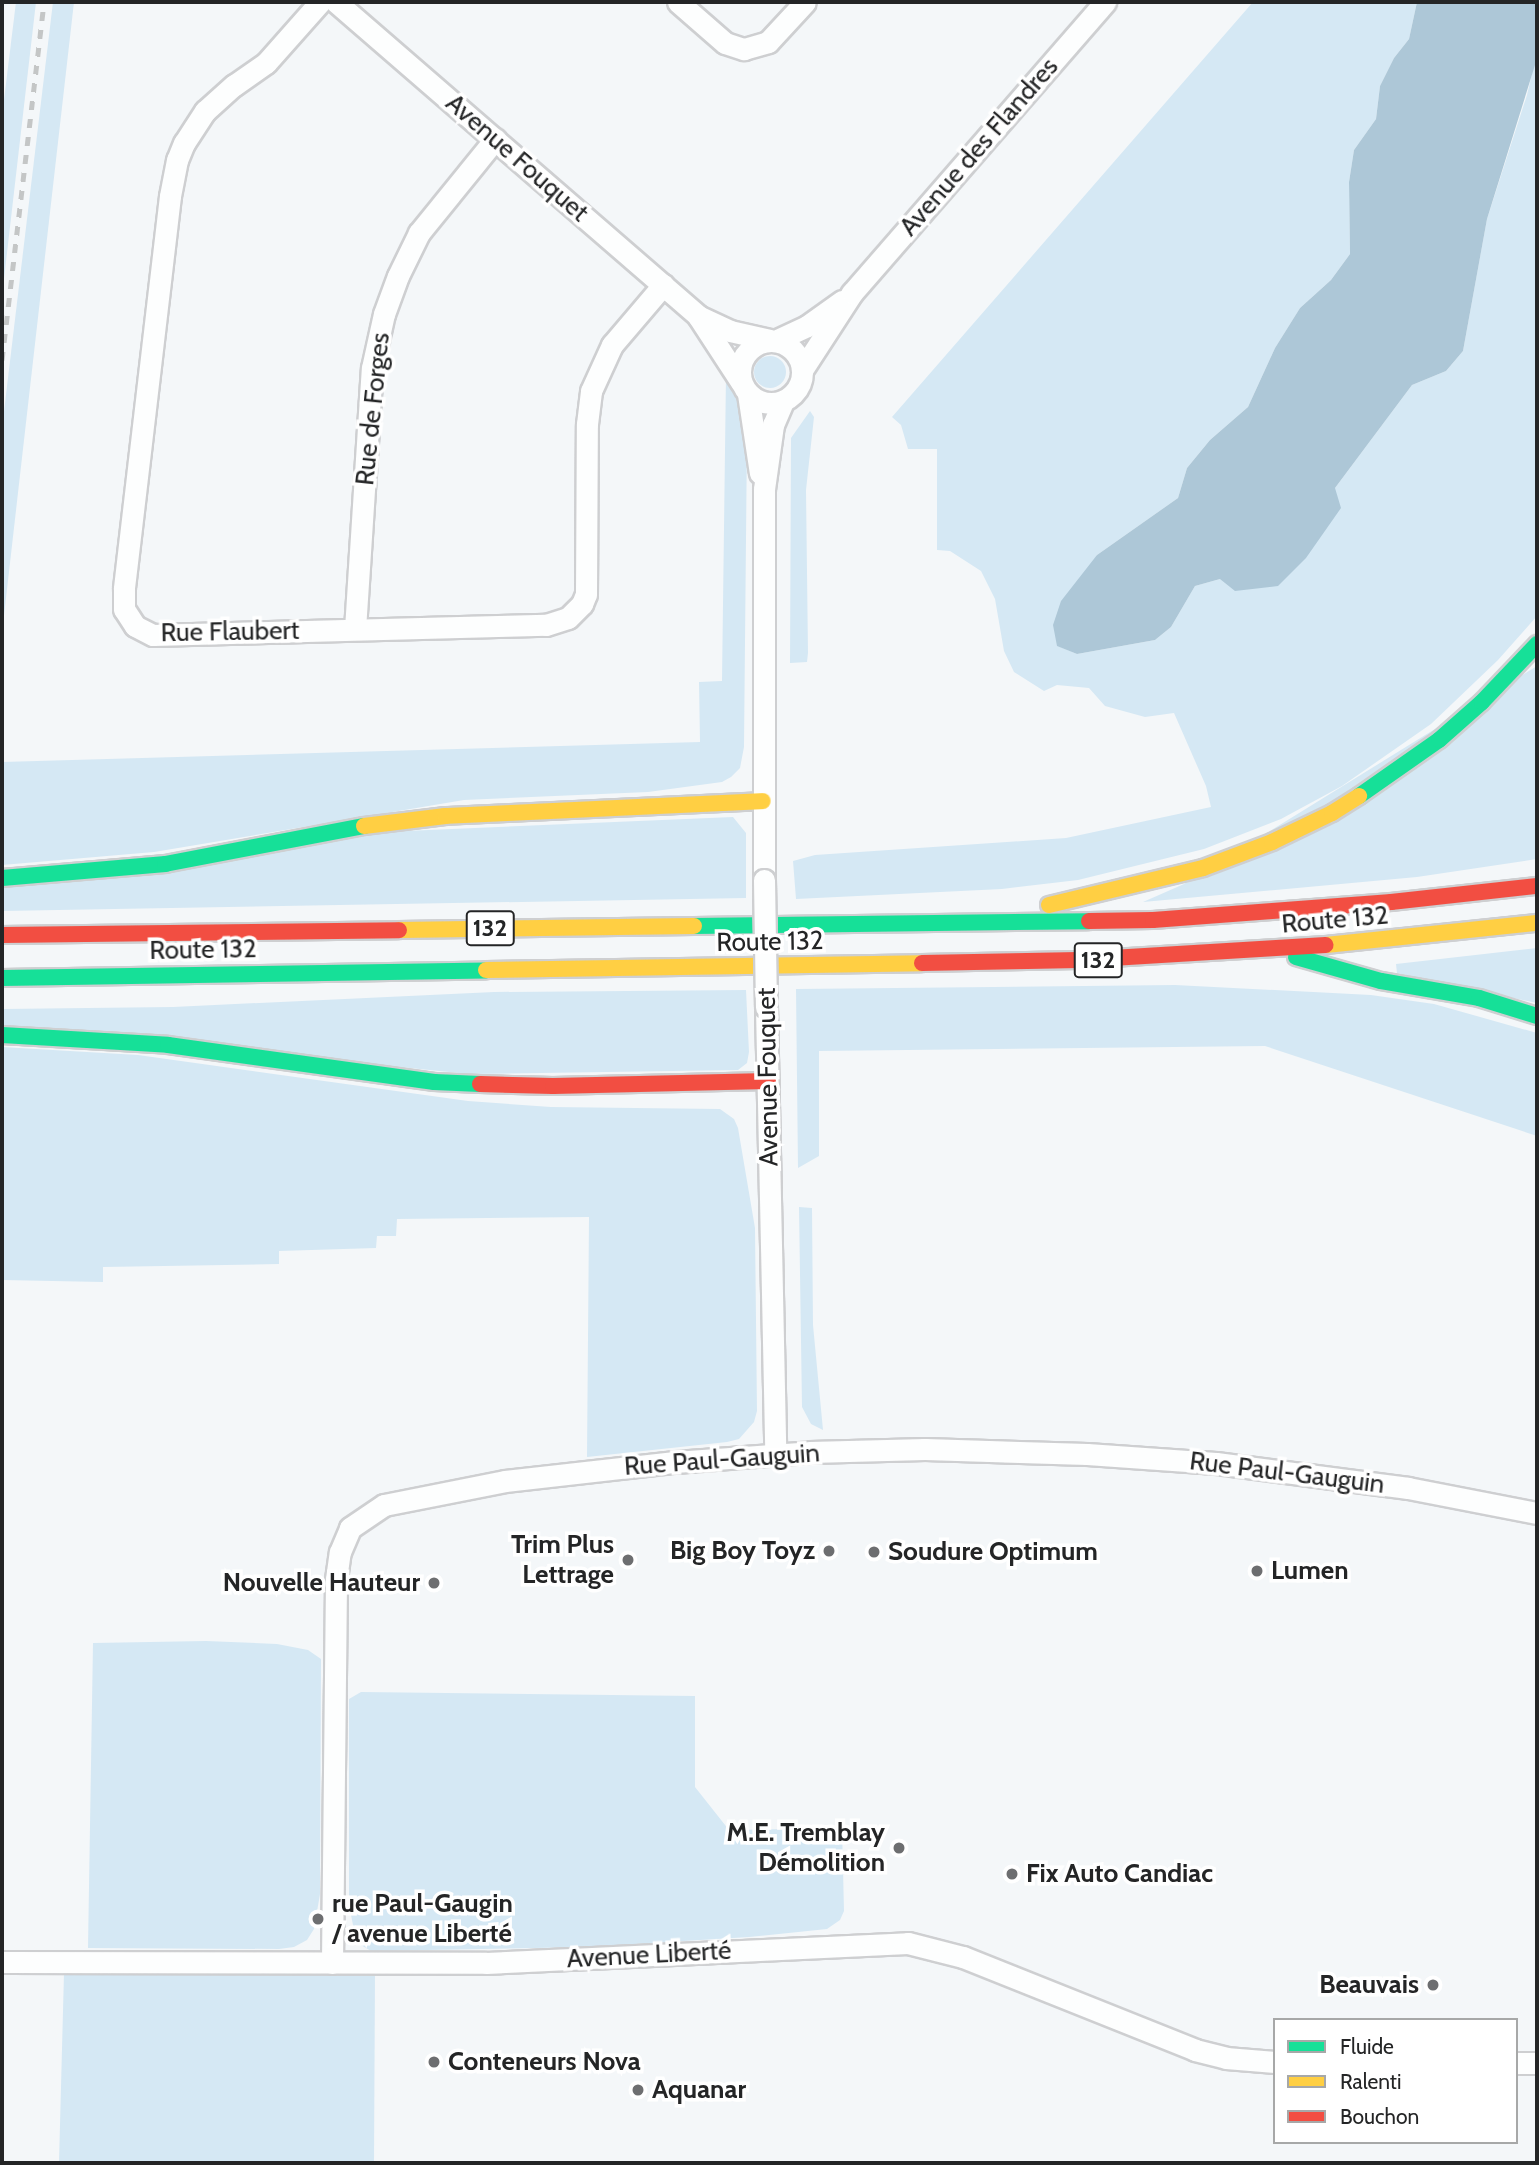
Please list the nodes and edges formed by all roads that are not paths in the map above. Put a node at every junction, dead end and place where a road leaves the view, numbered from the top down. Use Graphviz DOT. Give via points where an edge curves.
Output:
graph roads {
  1 [pos="320,2"];
  2 [pos="335,2"];
  3 [pos="678,2"];
  4 [pos="805,2"];
  5 [pos="1105,2"];
  6 [pos="495,139"];
  7 [pos="663,285"];
  8 [pos="852,293"];
  9 [pos="698,316"];
  10 [pos="773,340"];
  11 [pos="802,370"];
  12 [pos="745,388"];
  13 [pos="783,401"];
  14 [pos="764,489"];
  15 [pos="355,629"];
  16 [pos="1537,643"];
  17 [pos="763,801"];
  18 [pos="2,878"];
  19 [pos="1537,886"];
  20 [pos="978,920"];
  21 [pos="1537,923"];
  22 [pos="2,935"];
  23 [pos="1271,950"];
  24 [pos="2,978"];
  25 [pos="1537,1016"];
  26 [pos="2,1035"];
  27 [pos="768,1081"];
  28 [pos="775,1454"];
  29 [pos="1537,1513"];
  30 [pos="2,1962"];
  31 [pos="332,1963"];
  32 [pos="1273,2062"];
  33 [pos="1518,2063"];
  34 [pos="1537,2063"];
  1 -- 15 [label="street, Rue Flaubert" via="266,63 205,111 177,160 123,599 128,618 142,632 153,635"];
  2 -- 6 [label="street, Avenue Fouquet"];
  3 -- 4 [label="street" via="725,43 744,49 768,42"];
  5 -- 8 [label="street, Avenue des Flandres"];
  6 -- 7 [label="street, Avenue Fouquet"];
  6 -- 15 [label="street, Rue de Forges" via="419,233 384,314 372,368"];
  7 -- 9 [label="street, Avenue Fouquet"];
  7 -- 15 [label="street, Rue Flaubert" via="612,345 591,391 586,594 575,612 546,625"];
  8 -- 10 [label="street, Avenue des Flandres" via="807,326"];
  8 -- 11 [label="street, Avenue des Flandres"];
  9 -- 10 [label="street, Avenue Fouquet" via="730,331"];
  9 -- 12 [label="street, Avenue Fouquet"];
  10 -- 11 [label="street" via="793,349"];
  10 -- 12 [label="street" via="756,344 745,354 740,367"];
  11 -- 13 [label="street" via="796,390"];
  12 -- 13 [label="street" via="765,403"];
  12 -- 14 [label="street, Avenue Fouquet"];
  13 -- 14 [label="street, Avenue Fouquet" via="773,425"];
  14 -- 17 [label="street, Avenue Fouquet"];
  16 -- 20 [label="main road" via="1439,740 1368,791 1314,822 1182,874"];
  17 -- 18 [label="main road" via="445,816 165,864"];
  17 -- 27 [label="street, Avenue Fouquet, bridge"];
  19 -- 20 [label="main road, Route 132 / 132" via="1219,916"];
  20 -- 22 [label="main road, Route 132 / 132"];
  21 -- 23 [label="main road, Route 132 / 132"];
  23 -- 24 [label="main road, Route 132 / 132" via="977,963"];
  23 -- 25 [label="main road" via="1381,981 1479,998"];
  26 -- 27 [label="main road" via="180,1046 444,1082 553,1086"];
  27 -- 28 [label="street, Avenue Fouquet"];
  28 -- 29 [label="street, Rue Paul-Gauguin" via="925,1449 1144,1457 1347,1479"];
  28 -- 31 [label="street, Rue Paul-Gauguin" via="459,1488 384,1505 351,1528 340,1552 336,1579"];
  30 -- 31 [label="street, Avenue Liberté"];
  31 -- 32 [label="street, Avenue Liberté" via="542,1961 908,1943 954,1954 1185,2047 1226,2058"];
  33 -- 34 [label="street"];
}
